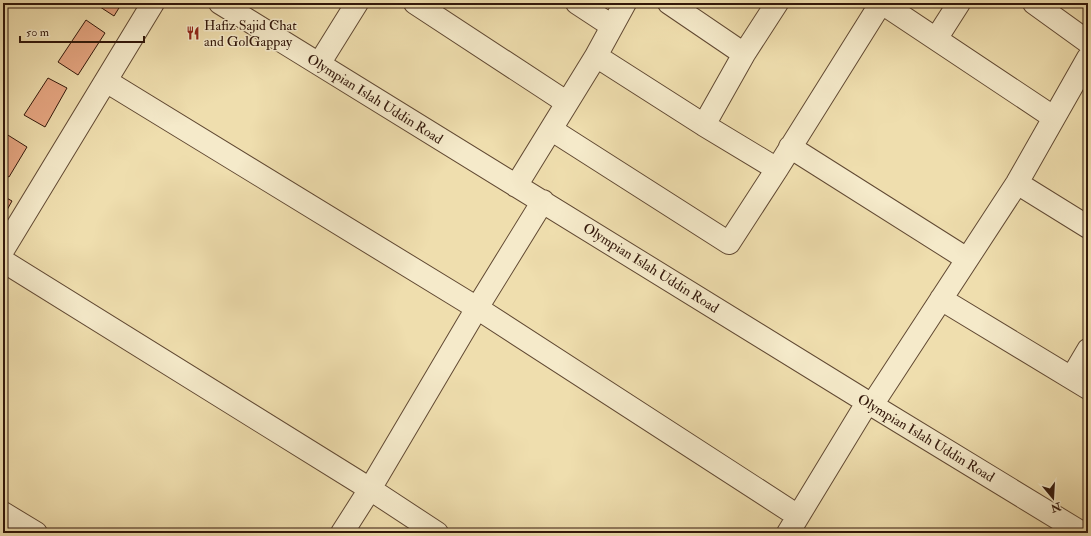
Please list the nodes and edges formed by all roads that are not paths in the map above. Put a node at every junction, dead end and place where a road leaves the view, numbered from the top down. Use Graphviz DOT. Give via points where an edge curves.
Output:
graph roads {
  1 [pos="153,3"];
  2 [pos="220,3"];
  3 [pos="357,3"];
  4 [pos="415,3"];
  5 [pos="576,3"];
  6 [pos="625,3"];
  7 [pos="669,3"];
  8 [pos="777,3"];
  9 [pos="882,3"];
  10 [pos="959,3"];
  11 [pos="1034,3"];
  12 [pos="612,26"];
  13 [pos="936,39"];
  14 [pos="1088,42"];
  15 [pos="744,54"];
  16 [pos="596,56"];
  17 [pos="1088,58"];
  18 [pos="319,64"];
  19 [pos="106,81"];
  20 [pos="566,102"];
  21 [pos="1053,117"];
  22 [pos="704,125"];
  23 [pos="552,130"];
  24 [pos="790,147"];
  25 [pos="777,169"];
  26 [pos="1017,183"];
  27 [pos="516,186"];
  28 [pos="543,201"];
  29 [pos="1088,227"];
  30 [pos="3,250"];
  31 [pos="967,259"];
  32 [pos="3,261"];
  33 [pos="941,299"];
  34 [pos="477,308"];
  35 [pos="1088,350"];
  36 [pos="1080,383"];
  37 [pos="870,404"];
  38 [pos="370,489"];
  39 [pos="3,512"];
  40 [pos="793,524"];
  41 [pos="36,533"];
  42 [pos="342,533"];
  43 [pos="437,533"];
  44 [pos="1082,533"];
  1 -- 19 [label="street"];
  2 -- 18 [label="street, Olympian Islah Uddin Road"];
  3 -- 18 [label="street"];
  4 -- 20 [label="street"];
  5 -- 12 [label="street"];
  6 -- 12 [label="street"];
  7 -- 15 [label="street"];
  8 -- 15 [label="street"];
  9 -- 13 [label="street"];
  9 -- 24 [label="street"];
  10 -- 13 [label="street"];
  11 -- 14 [label="street"];
  12 -- 16 [label="street"];
  13 -- 21 [label="street"];
  15 -- 22 [label="street"];
  16 -- 20 [label="street"];
  16 -- 22 [label="street"];
  17 -- 21 [label="street"];
  18 -- 27 [label="street, Olympian Islah Uddin Road"];
  19 -- 30 [label="street"];
  19 -- 34 [label="street"];
  20 -- 23 [label="street"];
  21 -- 26 [label="street"];
  22 -- 25 [label="street"];
  23 -- 25 [label="street" via="728,243"];
  23 -- 27 [label="street"];
  24 -- 25 [label="street"];
  24 -- 31 [label="street"];
  26 -- 29 [label="street"];
  26 -- 31 [label="street"];
  27 -- 28 [label="street, Olympian Islah Uddin Road"];
  28 -- 34 [label="street"];
  28 -- 37 [label="street, Olympian Islah Uddin Road"];
  31 -- 33 [label="street"];
  32 -- 38 [label="street"];
  33 -- 36 [label="street"];
  33 -- 37 [label="street"];
  34 -- 38 [label="street"];
  34 -- 40 [label="street"];
  35 -- 36 [label="street"];
  37 -- 40 [label="street"];
  37 -- 44 [label="street, Olympian Islah Uddin Road"];
  38 -- 42 [label="street"];
  38 -- 43 [label="street"];
  39 -- 41 [label="street"];
}
